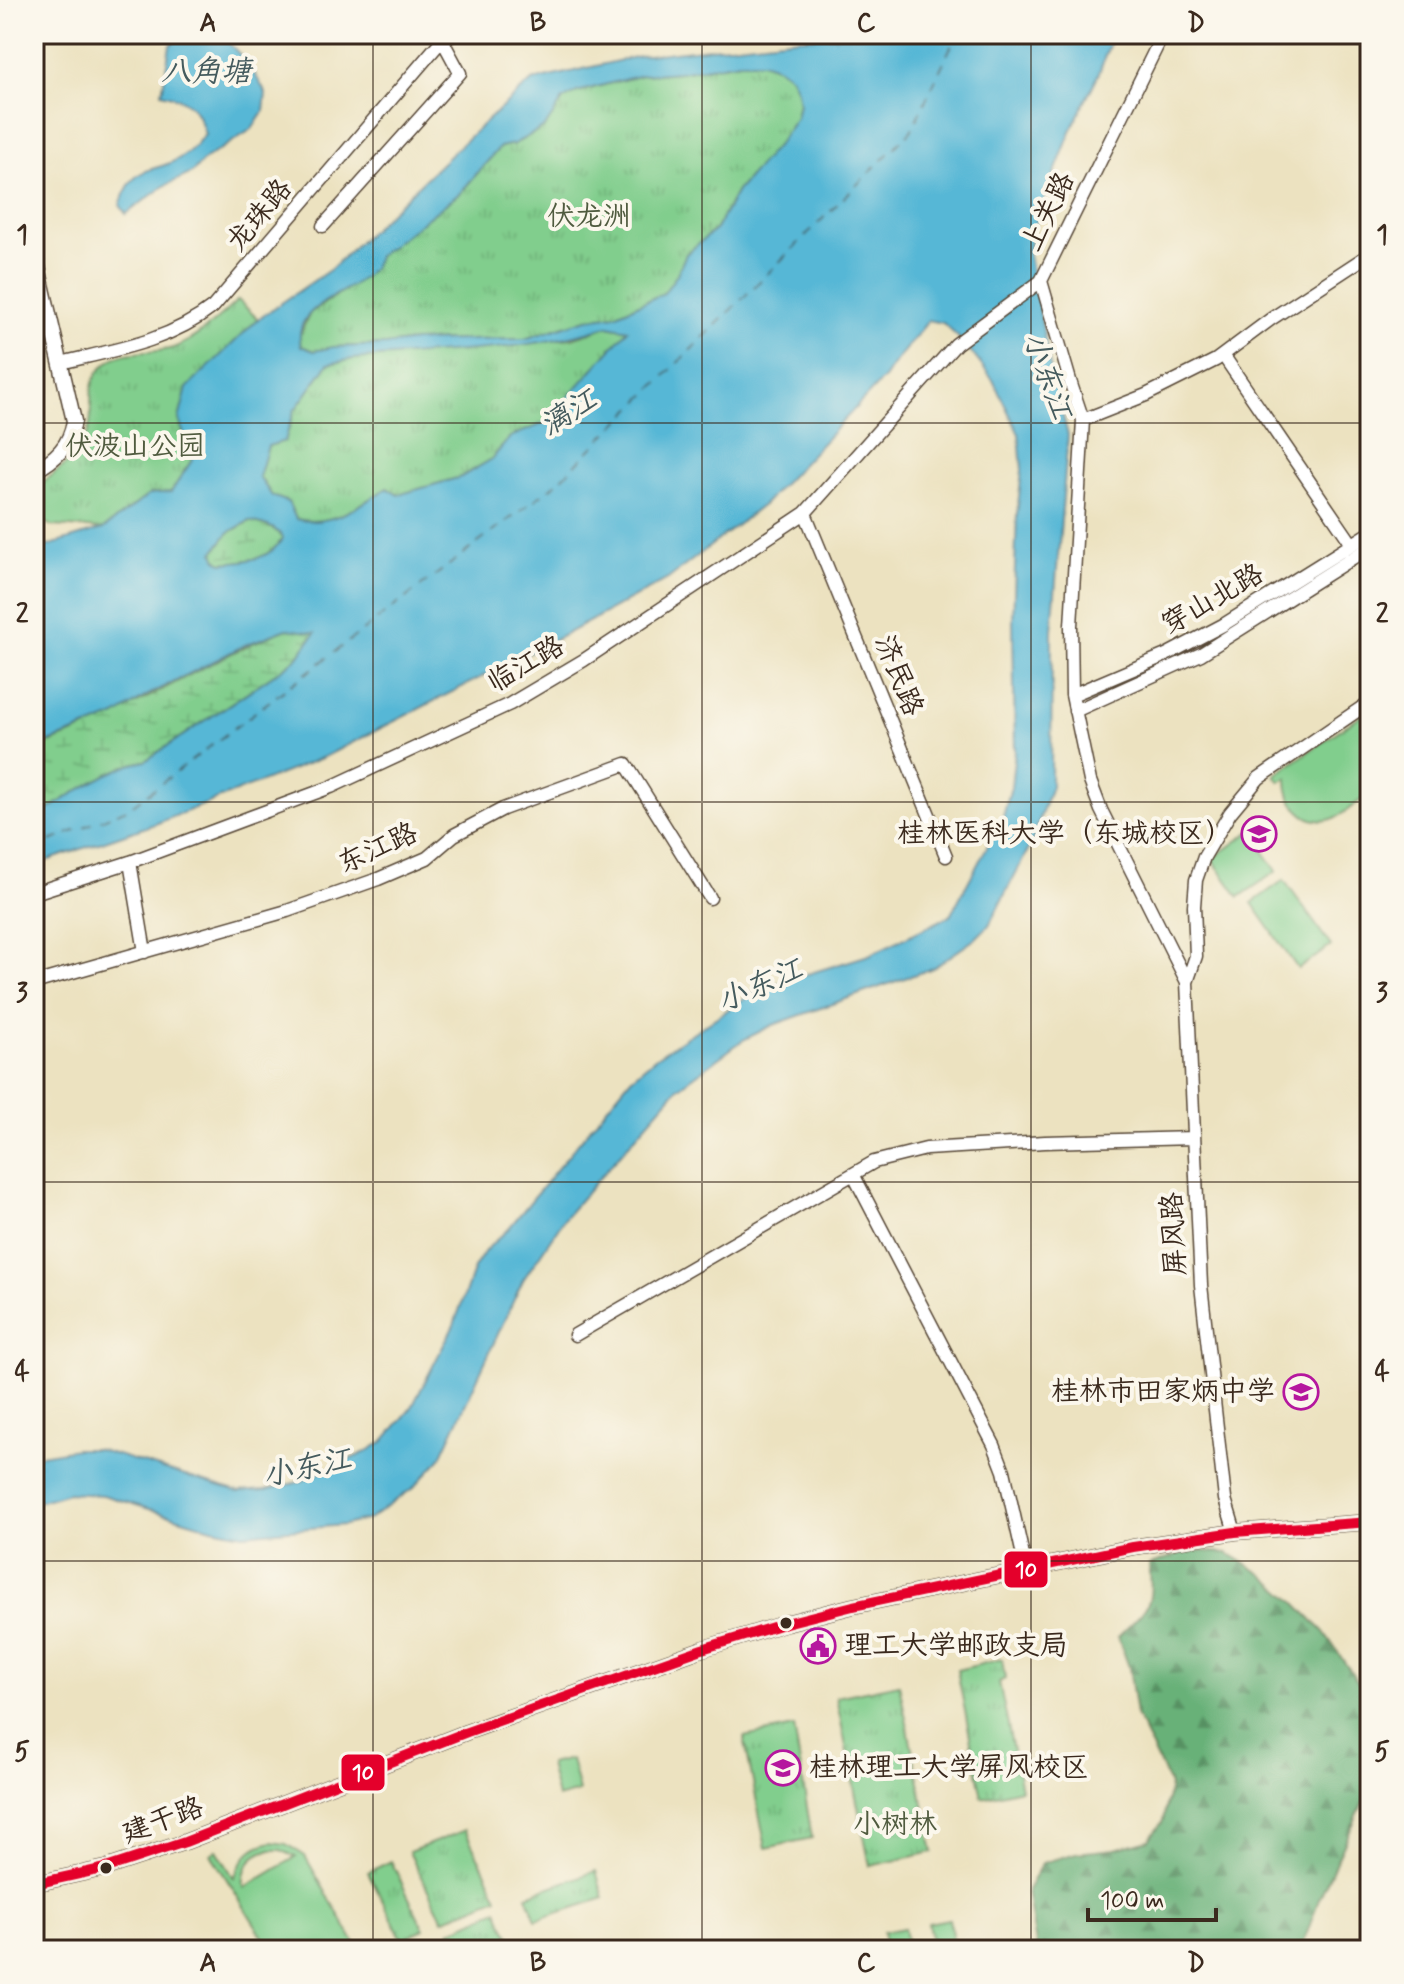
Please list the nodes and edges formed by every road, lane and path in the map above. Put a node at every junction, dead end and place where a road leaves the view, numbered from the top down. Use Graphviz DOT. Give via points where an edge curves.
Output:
graph roads {
  1 [pos="1163,34"];
  2 [pos="445,36"];
  3 [pos="323,226"];
  4 [pos="34,250"];
  5 [pos="1370,254"];
  6 [pos="1041,281"];
  7 [pos="1223,355"];
  8 [pos="60,363"];
  9 [pos="1083,420"];
  10 [pos="34,471"];
  11 [pos="805,513"];
  12 [pos="1370,533"];
  13 [pos="1352,544"];
  14 [pos="1370,547"];
  15 [pos="1072,695"];
  16 [pos="1370,702"];
  17 [pos="1075,711"];
  18 [pos="946,856"];
  19 [pos="130,862"];
  20 [pos="34,893"];
  21 [pos="710,898"];
  22 [pos="145,952"];
  23 [pos="1187,982"];
  24 [pos="34,983"];
  25 [pos="1194,1138"];
  26 [pos="853,1174"];
  27 [pos="575,1335"];
  28 [pos="1370,1522"];
  29 [pos="1235,1532"];
  30 [pos="1026,1569"];
  31 [pos="34,1884"];
  1 -- 6 [label="street, 上关路"];
  2 -- 3 [label="street" via="460,73"];
  2 -- 8 [label="street, 龙珠路" via="213,307 174,333"];
  4 -- 8 [label="main road"];
  5 -- 7 [label="street"];
  6 -- 9 [label="street, 上关路"];
  6 -- 11 [label="street, 临江路" via="956,344"];
  7 -- 9 [label="street"];
  7 -- 13 [label="street"];
  8 -- 10 [label="main road" via="74,421 72,435 56,457"];
  9 -- 15 [label="street, 上关路"];
  11 -- 18 [label="street, 济民路"];
  11 -- 19 [label="street, 临江路" via="510,704 331,787"];
  12 -- 13 [label="street, 穿山北路"];
  13 -- 15 [label="street, 穿山北路" via="1212,631"];
  14 -- 17 [label="street, 穿山北路" via="1201,654"];
  15 -- 17 [label="street, 上关路"];
  16 -- 23 [label="street, 屏风路" via="1259,778 1217,832 1196,880 1196,956"];
  17 -- 23 [label="street, 上关路" via="1101,810"];
  19 -- 20 [label="street, 临江路"];
  19 -- 22 [label="street"];
  21 -- 22 [label="street, 东江路" via="626,764 503,809 454,835 427,858 378,879"];
  22 -- 24 [label="street, 东江路"];
  23 -- 25 [label="street, 屏风路"];
  25 -- 26 [label="street" via="926,1149 874,1162"];
  25 -- 29 [label="street, 屏风路" via="1201,1285 1225,1499"];
  26 -- 27 [label="street"];
  26 -- 30 [label="street" via="994,1445"];
  28 -- 29 [label="main road, 建干路"];
  29 -- 30 [label="main road, 建干路"];
  30 -- 31 [label="main road, 建干路" via="853,1606 740,1637 467,1732 185,1842"];
}
